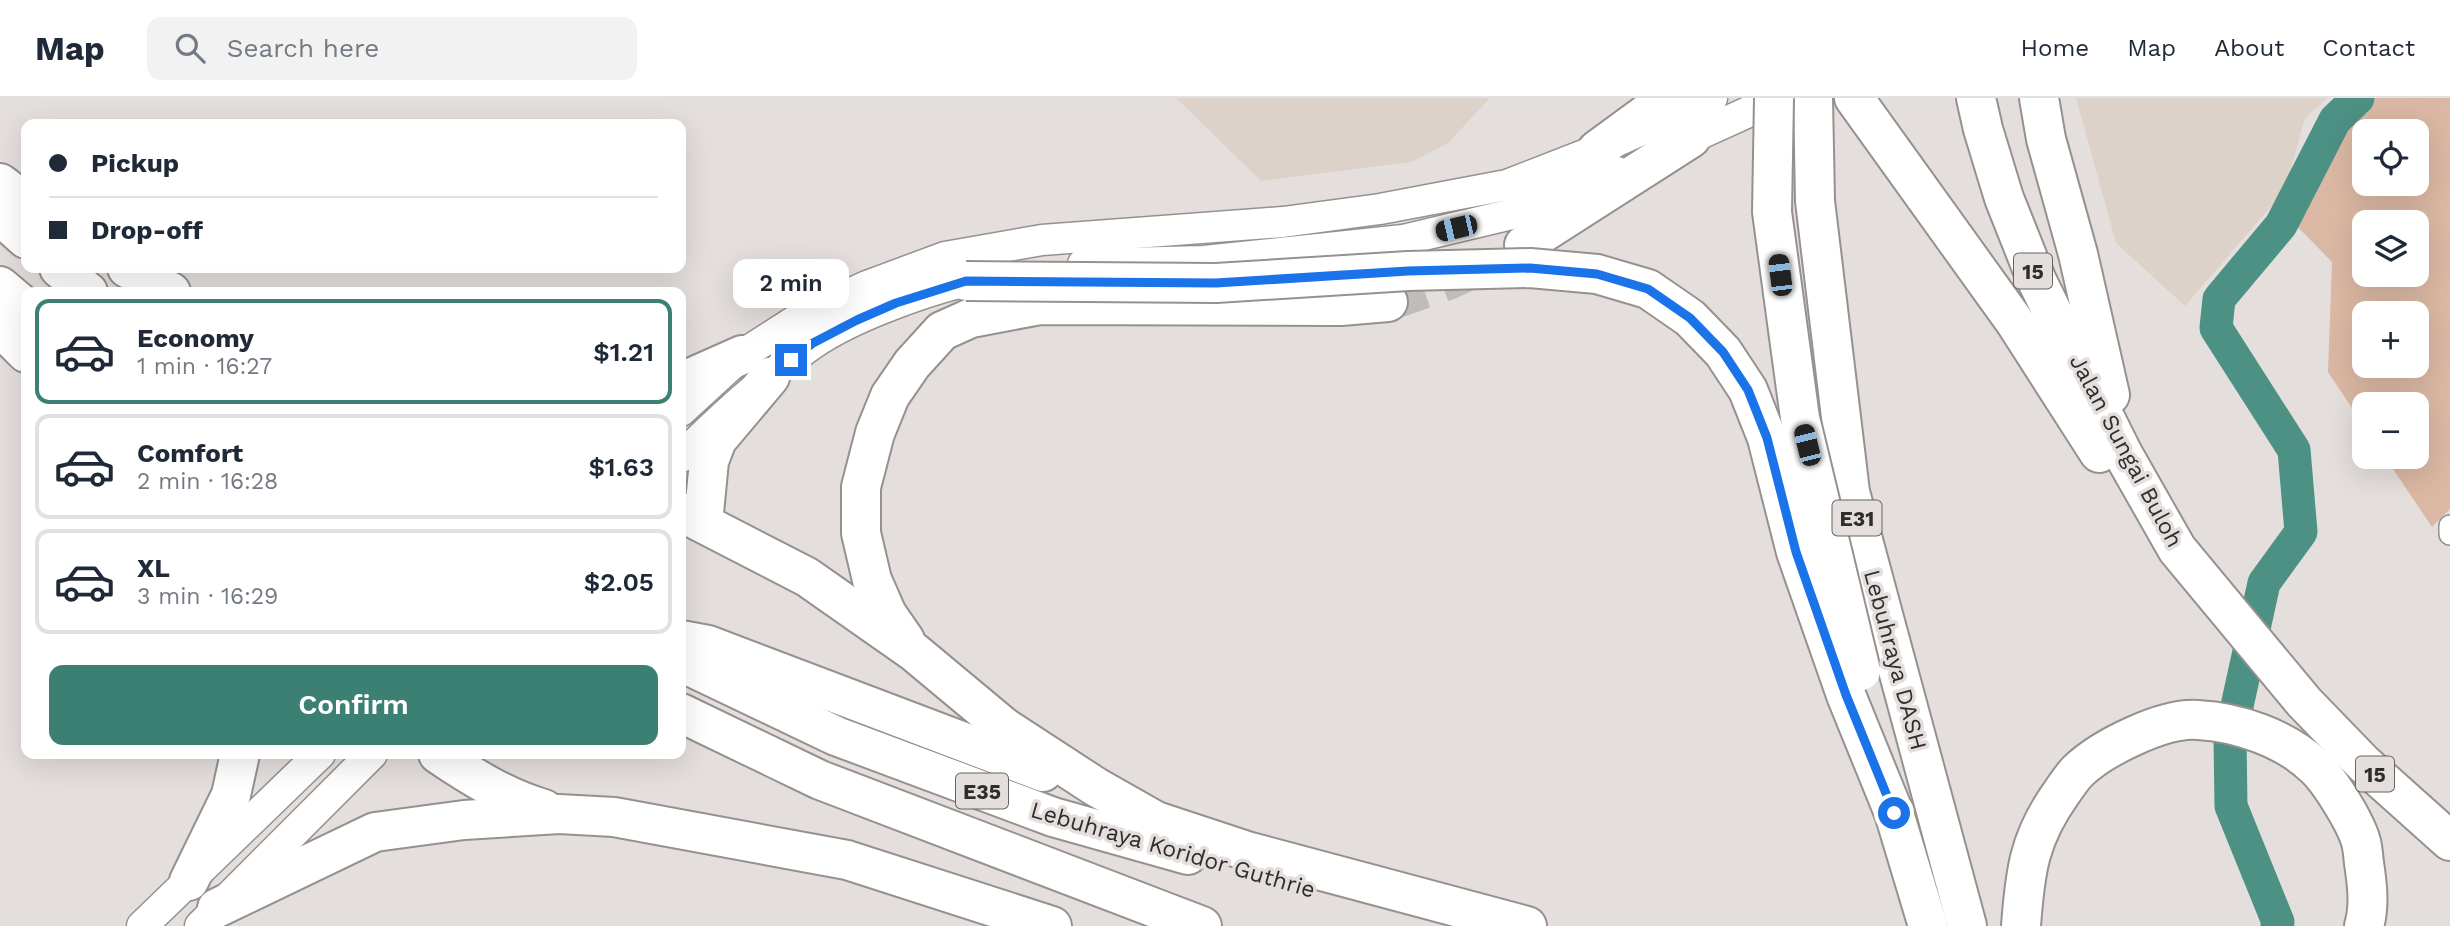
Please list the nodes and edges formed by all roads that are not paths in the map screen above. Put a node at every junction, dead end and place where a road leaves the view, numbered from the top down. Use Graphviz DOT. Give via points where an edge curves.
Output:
graph roads {
  1 [pos="1668,98"];
  2 [pos="1712,98"];
  3 [pos="1774,98"];
  4 [pos="1779,98"];
  5 [pos="1813,98"];
  6 [pos="1854,98"];
  7 [pos="2039,98"];
  8 [pos="1980,114"];
  9 [pos="1691,138"];
  10 [pos="1597,150"];
  11 [pos="0,183"];
  12 [pos="21,199"];
  13 [pos="0,216"];
  14 [pos="21,235"];
  15 [pos="1524,245"];
  16 [pos="65,273"];
  17 [pos="136,273"];
  18 [pos="966,281"];
  19 [pos="0,286"];
  20 [pos="82,287"];
  21 [pos="162,287"];
  22 [pos="1388,302"];
  23 [pos="21,304"];
  24 [pos="0,327"];
  25 [pos="21,348"];
  26 [pos="756,366"];
  27 [pos="686,381"];
  28 [pos="686,408"];
  29 [pos="686,452"];
  30 [pos="2123,454"];
  31 [pos="2153,509"];
  32 [pos="692,517"];
  33 [pos="2450,526"];
  34 [pos="2450,534"];
  35 [pos="686,641"];
  36 [pos="914,652"];
  37 [pos="686,664"];
  38 [pos="686,715"];
  39 [pos="239,759"];
  40 [pos="315,759"];
  41 [pos="367,759"];
  42 [pos="445,759"];
  43 [pos="1894,813"];
  44 [pos="559,814"];
  45 [pos="1156,821"];
  46 [pos="2450,841"];
  47 [pos="189,881"];
  48 [pos="208,917"];
  49 [pos="142,926"];
  50 [pos="1052,926"];
  51 [pos="1201,926"];
  52 [pos="1439,926"];
  53 [pos="1527,926"];
  54 [pos="1928,926"];
  55 [pos="1967,926"];
  56 [pos="2021,926"];
  57 [pos="2364,926"];
  1 -- 10 [label="highway"];
  2 -- 10 [label="main road"];
  3 -- 43 [label="highway, Lebuhraya DASH / E31, bridge" via="1772,212 1800,418"];
  4 -- 9 [label="main road"];
  5 -- 55 [label="highway, Lebuhraya DASH / E31" via="1815,201 1850,492"];
  6 -- 31 [label="highway" via="2015,322 2085,434 2126,488"];
  7 -- 30 [label="highway"];
  8 -- 30 [label="highway, Jalan Sungai Buloh / 15" via="2004,198 2037,281"];
  9 -- 15 [label="highway"];
  9 -- 18 [label="main road" via="1508,215 1404,240 1203,261 1058,265"];
  10 -- 26 [label="main road" via="1507,185 1380,209 1283,222 1042,240 945,257 806,314"];
  11 -- 12 [label="highway"];
  13 -- 14 [label="highway"];
  16 -- 20 [label="highway"];
  17 -- 21 [label="highway"];
  18 -- 26 [label="main road" via="896,303"];
  18 -- 43 [label="highway, bridge" via="1216,283 1530,268 1597,274 1648,289 1690,318 1723,352 1748,390 1767,438 1796,552"];
  19 -- 23 [label="highway"];
  22 -- 36 [label="highway" via="1341,306 1041,305 971,318 942,331 890,396 860,487 861,533 872,580 887,614"];
  24 -- 25 [label="highway"];
  26 -- 27 [label="highway"];
  26 -- 28 [label="main road"];
  26 -- 29 [label="main road" via="734,406"];
  26 -- 32 [label="highway" via="717,440"];
  30 -- 31 [label="highway, Jalan Sungai Buloh / 15"];
  31 -- 46 [label="highway, Jalan Sungai Buloh / 15" via="2177,550 2304,702 2364,764"];
  32 -- 36 [label="highway" via="807,577"];
  33 -- 34 [label="street"];
  35 -- 45 [label="highway" via="708,645 1020,762"];
  36 -- 45 [label="highway" via="1004,727"];
  37 -- 52 [label="highway, Lebuhraya Koridor Guthrie / E35" via="836,736 1053,817"];
  38 -- 51 [label="highway, Lebuhraya Koridor Guthrie / E35" via="820,780"];
  39 -- 47 [label="highway" via="231,795"];
  40 -- 47 [label="main road"];
  41 -- 48 [label="main road"];
  42 -- 44 [label="highway" via="515,801"];
  43 -- 54 [label="highway, Lebuhraya DASH / E31"];
  44 -- 48 [label="highway" via="375,832"];
  44 -- 50 [label="highway" via="614,817 846,860"];
  45 -- 53 [label="highway" via="1247,851"];
  47 -- 49 [label="main road"];
  56 -- 57 [label="highway" via="2030,851 2047,813 2078,771 2112,747 2154,728 2196,719 2240,727 2280,742 2315,766 2361,841 2367,882"];
}
